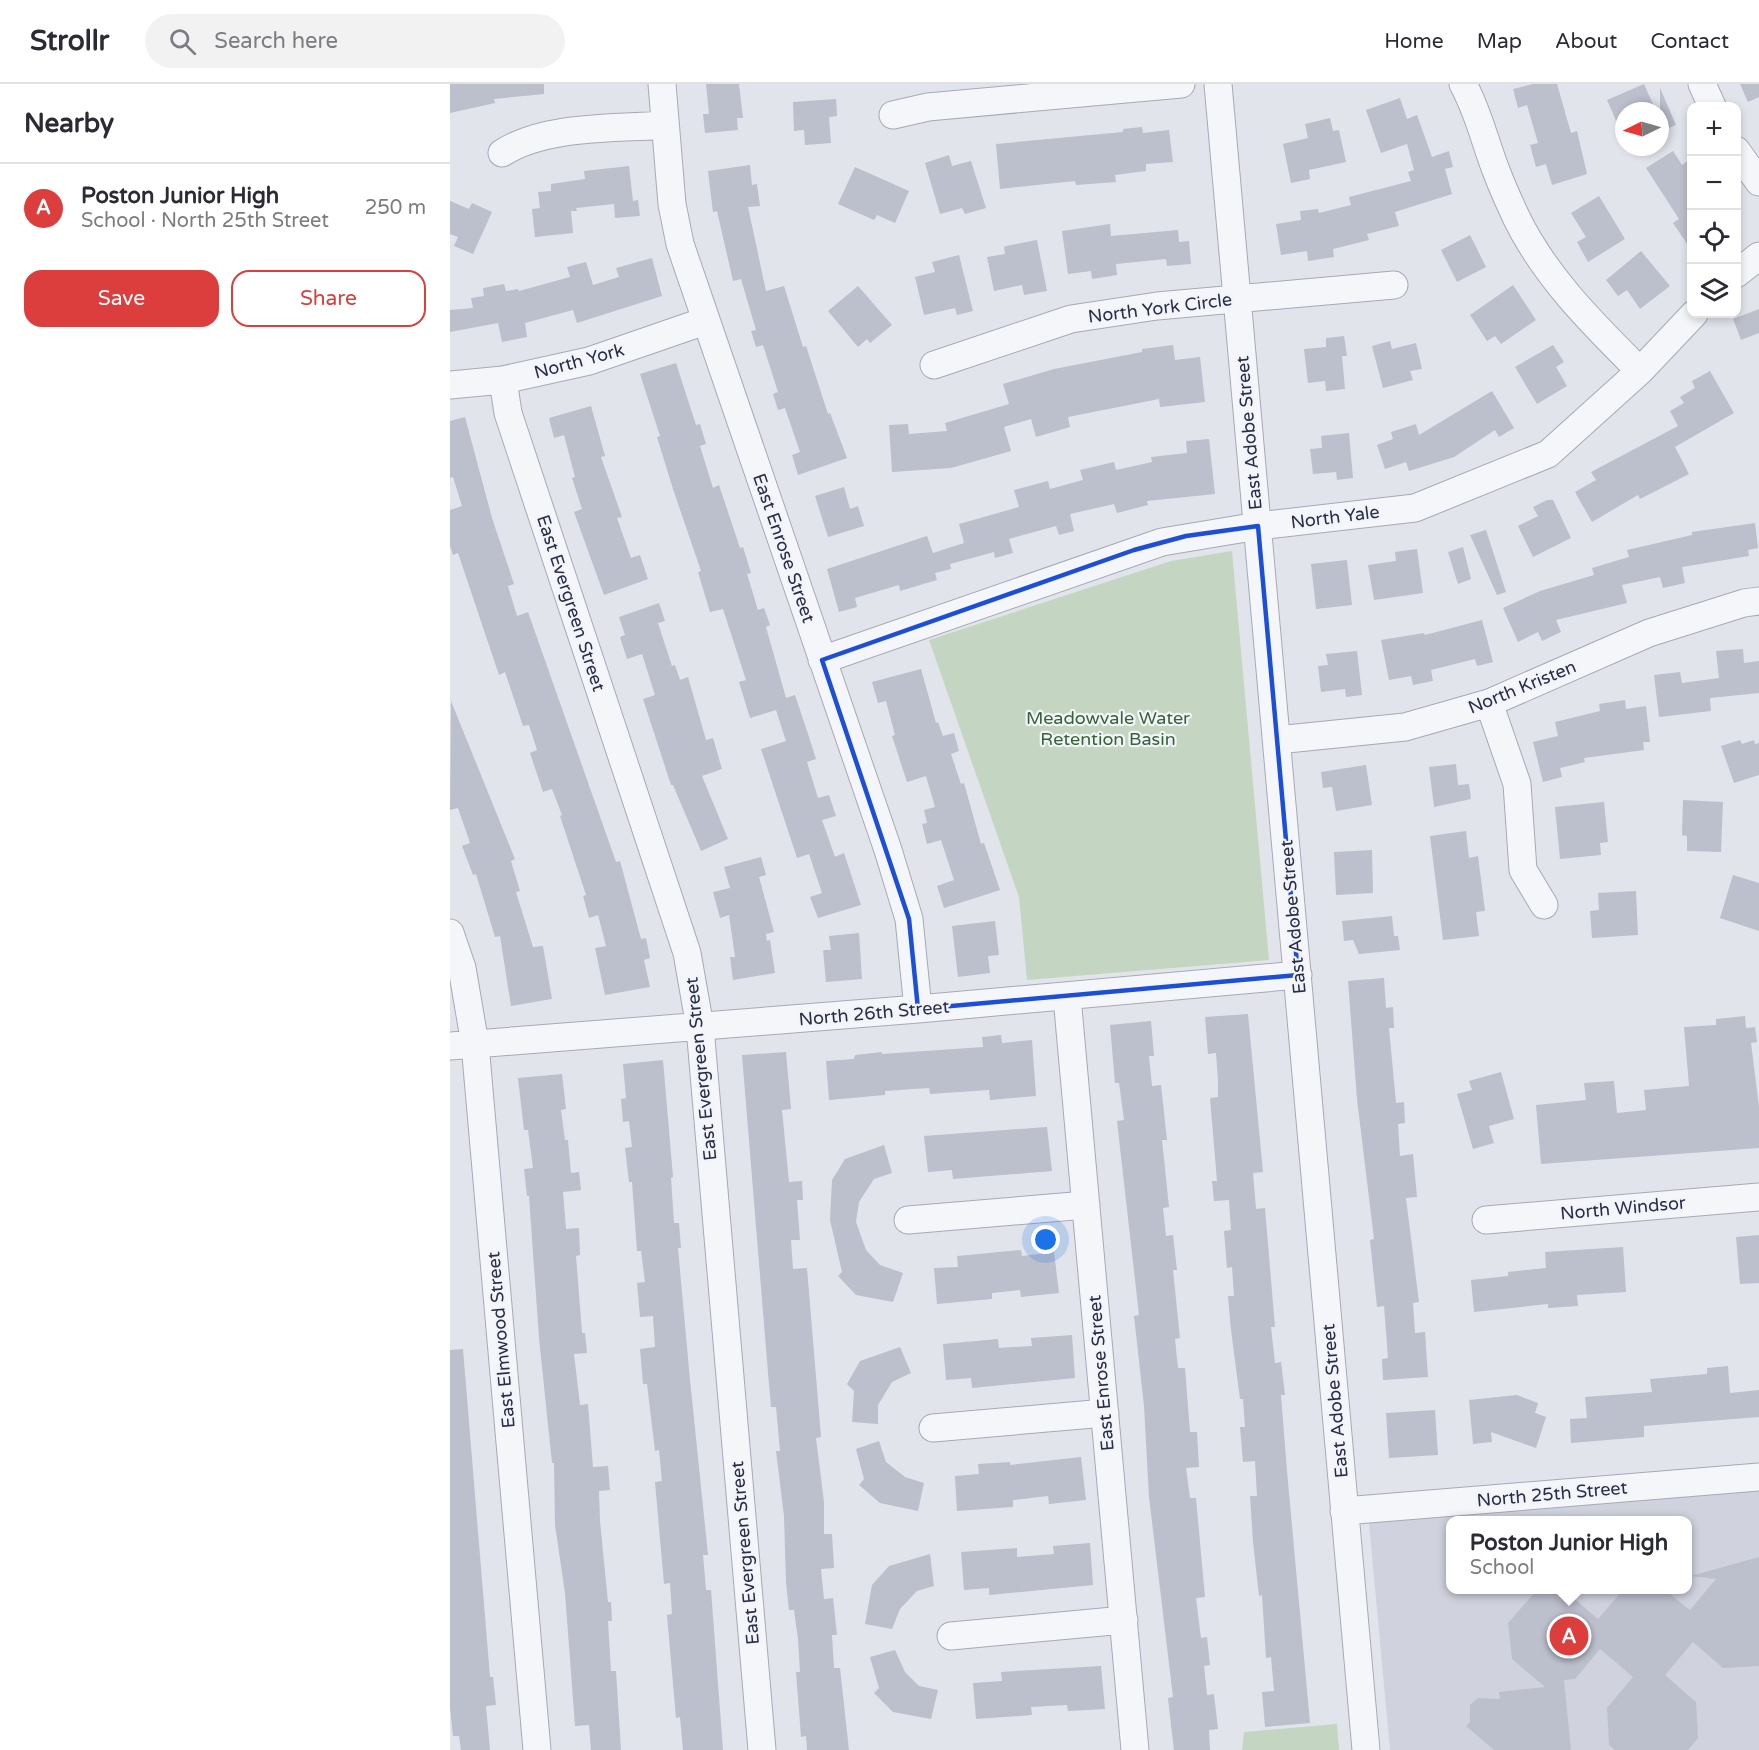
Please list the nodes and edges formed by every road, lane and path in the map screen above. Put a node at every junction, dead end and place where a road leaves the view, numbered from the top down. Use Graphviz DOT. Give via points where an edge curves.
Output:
graph roads {
  1 [pos="662,84"];
  2 [pos="1180,84"];
  3 [pos="1218,84"];
  4 [pos="1463,84"];
  5 [pos="1702,84"];
  6 [pos="1710,102"];
  7 [pos="893,115"];
  8 [pos="665,125"];
  9 [pos="502,153"];
  10 [pos="1741,156"];
  11 [pos="1759,182"];
  12 [pos="1759,256"];
  13 [pos="1741,271"];
  14 [pos="1394,285"];
  15 [pos="1237,299"];
  16 [pos="1690,318"];
  17 [pos="705,321"];
  18 [pos="934,365"];
  19 [pos="1640,371"];
  20 [pos="503,380"];
  21 [pos="450,385"];
  22 [pos="1258,526"];
  23 [pos="1759,601"];
  24 [pos="822,660"];
  25 [pos="1489,703"];
  26 [pos="1277,740"];
  27 [pos="1544,905"];
  28 [pos="450,933"];
  29 [pos="1298,975"];
  30 [pos="1067,997"];
  31 [pos="918,1009"];
  32 [pos="700,1027"];
  33 [pos="462,1045"];
  34 [pos="1759,1197"];
  35 [pos="1086,1205"];
  36 [pos="908,1220"];
  37 [pos="1486,1220"];
  38 [pos="1105,1413"];
  39 [pos="933,1428"];
  40 [pos="1759,1477"];
  41 [pos="1344,1511"];
  42 [pos="1124,1620"];
  43 [pos="951,1636"];
  44 [pos="537,1750"];
  45 [pos="762,1750"];
  46 [pos="1135,1750"];
  47 [pos="1366,1750"];
  1 -- 8 [label="street, East Enrose Street"];
  2 -- 7 [label="street" via="928,107"];
  3 -- 15 [label="street, East Adobe Street"];
  4 -- 19 [label="street" via="1477,109 1496,172 1519,222 1578,308"];
  5 -- 6 [label="street"];
  8 -- 9 [label="street" via="551,134"];
  8 -- 17 [label="street, East Enrose Street" via="676,224"];
  10 -- 11 [label="street"];
  12 -- 13 [label="street"];
  14 -- 15 [label="street, North York Circle"];
  15 -- 18 [label="street, North York Circle" via="1071,319"];
  15 -- 22 [label="street, East Adobe Street"];
  16 -- 19 [label="street, North Yale"];
  17 -- 20 [label="street, North York" via="589,362"];
  17 -- 24 [label="street, East Enrose Street"];
  19 -- 22 [label="street, North Yale" via="1548,454 1415,508"];
  20 -- 21 [label="street, North York"];
  20 -- 32 [label="street, East Evergreen Street" via="508,413 687,953"];
  22 -- 24 [label="street, North Yale" via="1186,536 1134,550"];
  22 -- 26 [label="street, East Adobe Street"];
  23 -- 25 [label="street, North Kristen" via="1648,633"];
  24 -- 31 [label="street, East Enrose Street" via="909,919"];
  25 -- 26 [label="street, North Kristen" via="1405,727"];
  25 -- 27 [label="street" via="1517,784 1523,870"];
  26 -- 29 [label="street, East Adobe Street"];
  28 -- 33 [label="street, East Elmwood Street" via="462,968"];
  29 -- 30 [label="street, North 26th Street"];
  29 -- 41 [label="street, East Adobe Street"];
  30 -- 31 [label="street, North 26th Street"];
  30 -- 35 [label="street, East Enrose Street"];
  31 -- 32 [label="street, North 26th Street"];
  32 -- 33 [label="street, North 26th Street"];
  32 -- 45 [label="street, East Evergreen Street"];
  33 -- 44 [label="street, East Elmwood Street"];
  34 -- 37 [label="street, North Windsor"];
  35 -- 36 [label="street"];
  35 -- 38 [label="street, East Enrose Street"];
  38 -- 39 [label="street"];
  38 -- 42 [label="street, East Enrose Street"];
  40 -- 41 [label="street, North 25th Street"];
  41 -- 47 [label="street, East Adobe Street"];
  42 -- 43 [label="street"];
  42 -- 46 [label="street, East Enrose Street"];
}
